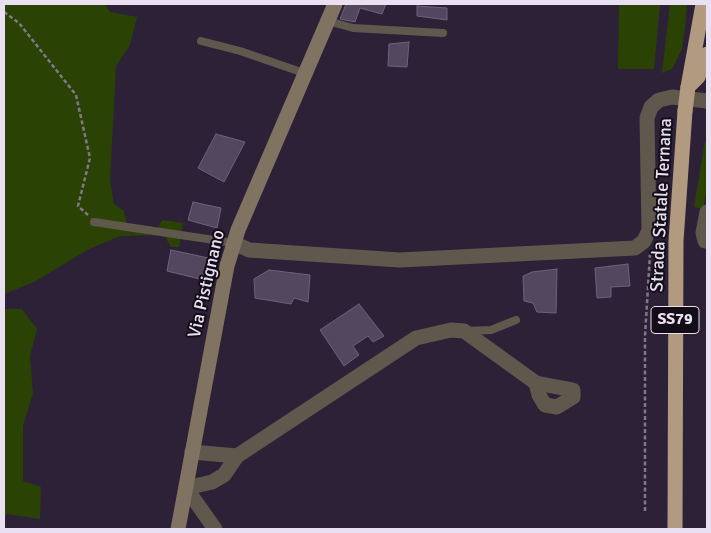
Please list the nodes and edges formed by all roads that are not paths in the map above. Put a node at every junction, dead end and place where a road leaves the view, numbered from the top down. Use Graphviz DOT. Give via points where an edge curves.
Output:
graph roads {
  1 [pos="335,4"];
  2 [pos="703,4"];
  3 [pos="328,21"];
  4 [pos="443,33"];
  5 [pos="201,41"];
  6 [pos="707,54"];
  7 [pos="304,73"];
  8 [pos="688,87"];
  9 [pos="707,101"];
  10 [pos="707,212"];
  11 [pos="94,222"];
  12 [pos="707,241"];
  13 [pos="234,243"];
  14 [pos="516,320"];
  15 [pos="464,331"];
  16 [pos="536,383"];
  17 [pos="192,452"];
  18 [pos="237,456"];
  19 [pos="186,488"];
  20 [pos="211,527"];
  21 [pos="178,529"];
  22 [pos="675,529"];
  1 -- 3 [label="street, Via Pistignano"];
  2 -- 8 [label="highway, Strada Statale Ternana / SS79"];
  3 -- 4 [label="lane" via="353,28"];
  3 -- 7 [label="street, Via Pistignano"];
  5 -- 7 [label="lane"];
  6 -- 8 [label="highway" via="698,77"];
  7 -- 13 [label="street, Via Pistignano"];
  8 -- 22 [label="highway, Strada Statale Ternana / SS79, bridge" via="676,241"];
  9 -- 13 [label="street" via="672,97 659,100 651,107 647,118 649,230 644,241 634,248 400,260 249,250"];
  10 -- 12 [label="street" via="703,233"];
  11 -- 13 [label="lane"];
  13 -- 17 [label="street, Via Pistignano"];
  14 -- 15 [label="lane" via="491,330"];
  15 -- 16 [label="street"];
  15 -- 18 [label="street" via="451,330 416,338"];
  17 -- 18 [label="street"];
  17 -- 19 [label="street, Via Pistignano"];
  18 -- 19 [label="street" via="224,475 212,482"];
  19 -- 20 [label="street"];
  19 -- 21 [label="street, Via Pistignano"];
}
